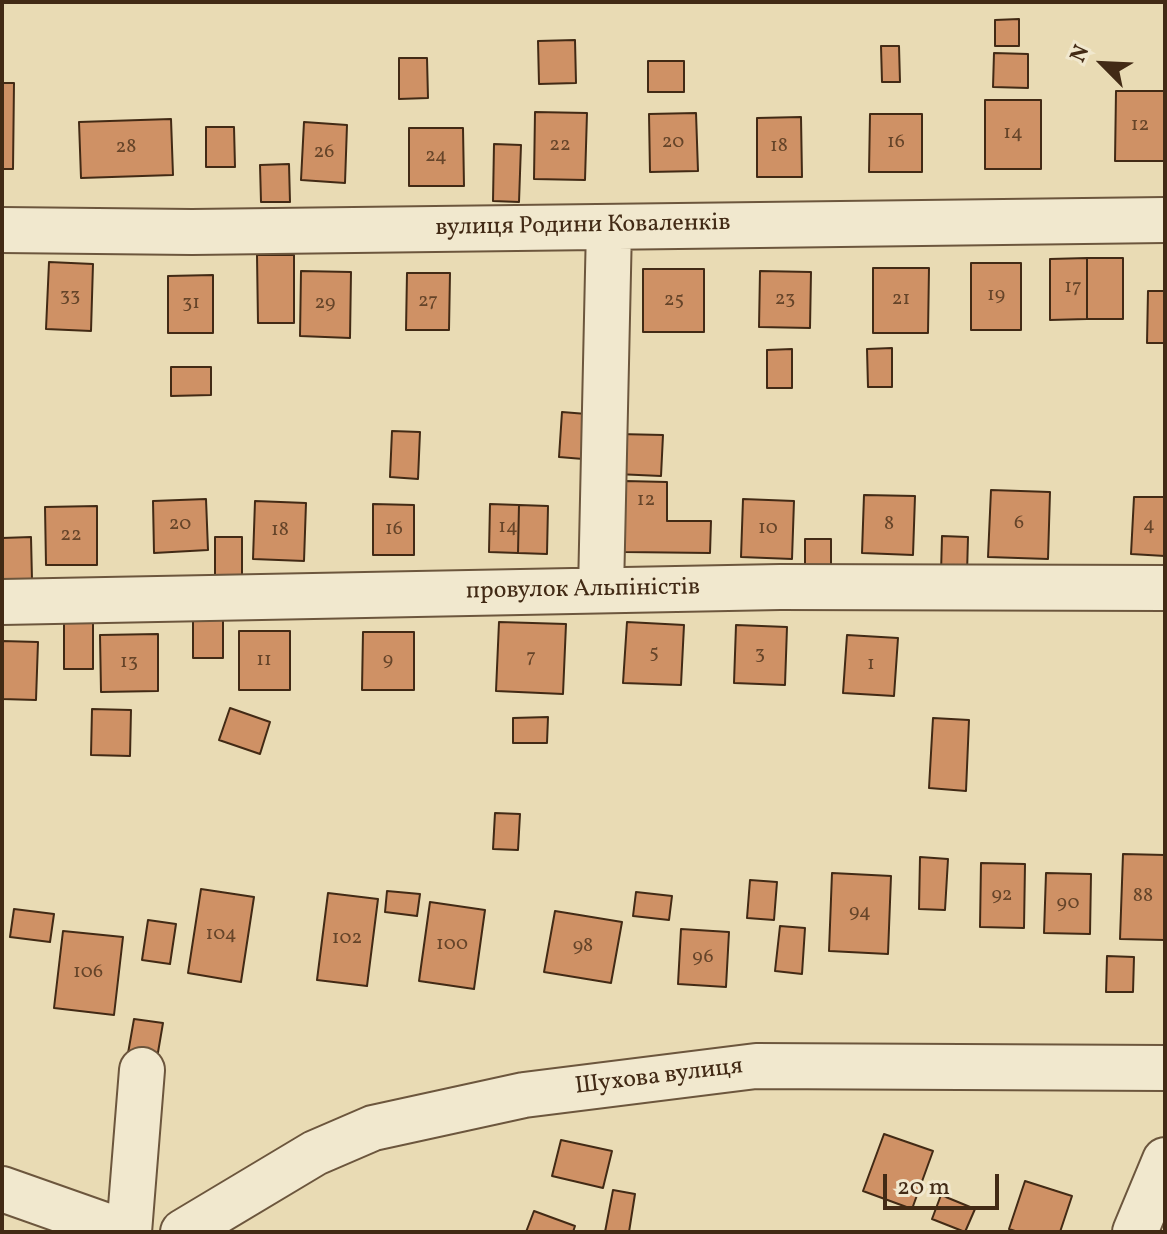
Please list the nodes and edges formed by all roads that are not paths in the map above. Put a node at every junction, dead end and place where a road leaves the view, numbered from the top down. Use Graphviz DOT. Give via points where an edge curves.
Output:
graph roads {
  1 [pos="1165,220"];
  2 [pos="609,227"];
  3 [pos="2,230"];
  4 [pos="1165,588"];
  5 [pos="601,590"];
  6 [pos="2,602"];
  7 [pos="1165,1068"];
  8 [pos="142,1070"];
  9 [pos="1165,1160"];
  10 [pos="2,1189"];
  11 [pos="207,1228"];
  12 [pos="127,1232"];
  13 [pos="1135,1232"];
  1 -- 2 [label="street, вулиця Родини Коваленків"];
  2 -- 3 [label="street, вулиця Родини Коваленків"];
  2 -- 5 [label="street"];
  4 -- 5 [label="street, провулок Альпіністів"];
  5 -- 6 [label="street, провулок Альпіністів"];
  7 -- 11 [label="street, Шухова вулиця" via="756,1066 524,1095 373,1128 315,1153"];
  8 -- 12 [label="street"];
  9 -- 13 [label="street"];
  10 -- 12 [label="street"];
}
